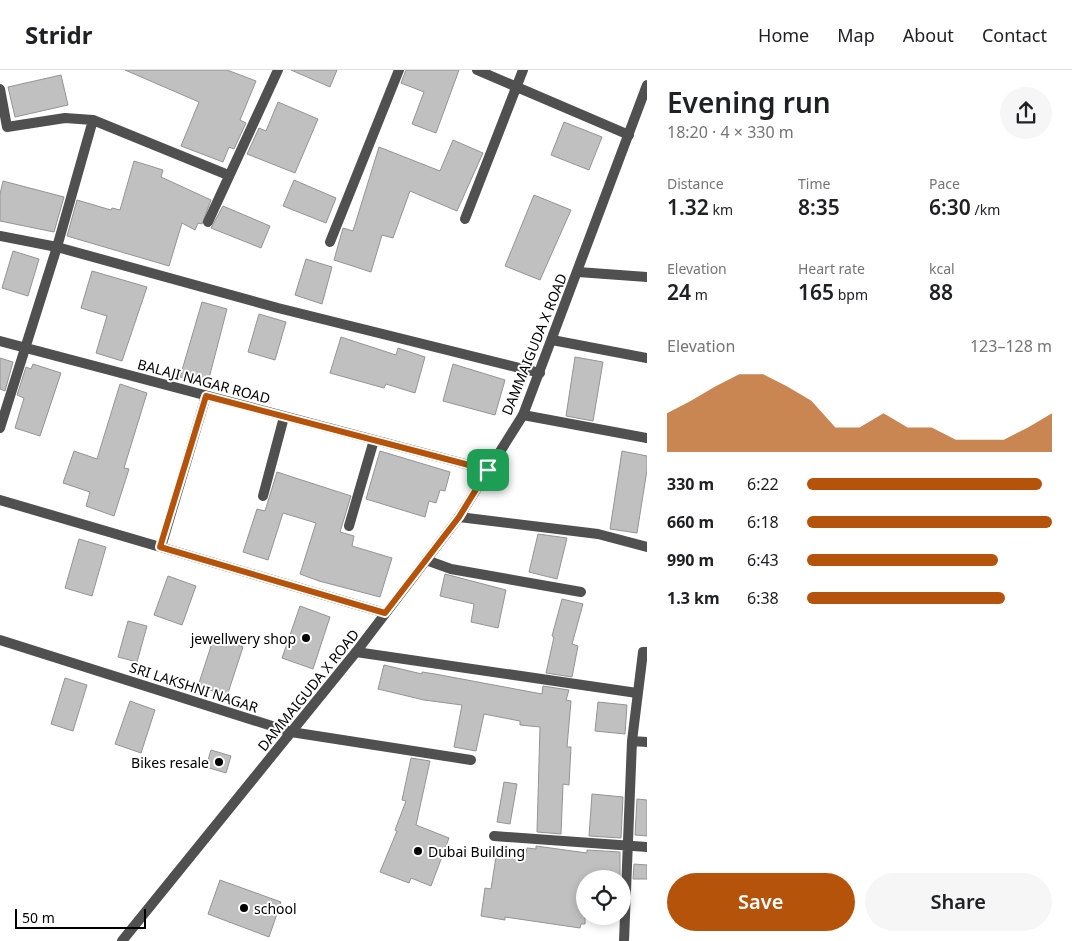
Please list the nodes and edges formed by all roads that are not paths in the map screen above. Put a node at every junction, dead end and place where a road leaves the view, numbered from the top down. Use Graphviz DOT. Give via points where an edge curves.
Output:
graph roads {
  1 [pos="399,70"];
  2 [pos="477,70"];
  3 [pos="522,70"];
  4 [pos="274,71"];
  5 [pos="515,86"];
  6 [pos="647,87"];
  7 [pos="0,89"];
  8 [pos="93,120"];
  9 [pos="628,135"];
  10 [pos="228,175"];
  11 [pos="466,219"];
  12 [pos="208,222"];
  13 [pos="0,236"];
  14 [pos="330,242"];
  15 [pos="56,247"];
  16 [pos="578,272"];
  17 [pos="647,277"];
  18 [pos="0,340"];
  19 [pos="552,340"];
  20 [pos="24,348"];
  21 [pos="647,358"];
  22 [pos="540,373"];
  23 [pos="206,396"];
  24 [pos="523,415"];
  25 [pos="284,417"];
  26 [pos="0,428"];
  27 [pos="647,438"];
  28 [pos="374,440"];
  29 [pos="488,470"];
  30 [pos="263,496"];
  31 [pos="0,500"];
  32 [pos="459,517"];
  33 [pos="349,526"];
  34 [pos="160,547"];
  35 [pos="647,547"];
  36 [pos="426,560"];
  37 [pos="581,592"];
  38 [pos="385,613"];
  39 [pos="0,640"];
  40 [pos="356,652"];
  41 [pos="647,652"];
  42 [pos="637,693"];
  43 [pos="291,732"];
  44 [pos="632,741"];
  45 [pos="647,742"];
  46 [pos="471,760"];
  47 [pos="494,836"];
  48 [pos="626,846"];
  49 [pos="647,847"];
  50 [pos="122,941"];
  51 [pos="624,941"];
  1 -- 14 [label="street"];
  2 -- 5 [label="street"];
  3 -- 5 [label="street"];
  4 -- 10 [label="street"];
  5 -- 9 [label="street"];
  5 -- 11 [label="street"];
  6 -- 9 [label="street, DAMMAIGUDA X ROAD"];
  7 -- 8 [label="street" via="7,127 65,118"];
  8 -- 10 [label="street"];
  8 -- 15 [label="street"];
  9 -- 16 [label="street, DAMMAIGUDA X ROAD"];
  10 -- 12 [label="street"];
  13 -- 15 [label="street"];
  15 -- 20 [label="street"];
  15 -- 22 [label="street" via="278,308"];
  16 -- 17 [label="street"];
  16 -- 19 [label="street, DAMMAIGUDA X ROAD"];
  18 -- 20 [label="street, BALAJI NAGAR ROAD"];
  19 -- 21 [label="street"];
  19 -- 22 [label="street, DAMMAIGUDA X ROAD"];
  20 -- 23 [label="street, BALAJI NAGAR ROAD"];
  20 -- 26 [label="street"];
  22 -- 24 [label="street, DAMMAIGUDA X ROAD"];
  23 -- 25 [label="street, BALAJI NAGAR ROAD"];
  23 -- 34 [label="street"];
  24 -- 27 [label="street"];
  24 -- 29 [label="street, DAMMAIGUDA X ROAD"];
  25 -- 28 [label="street, BALAJI NAGAR ROAD"];
  25 -- 30 [label="street"];
  28 -- 29 [label="street, BALAJI NAGAR ROAD"];
  28 -- 33 [label="street"];
  29 -- 32 [label="street, DAMMAIGUDA X ROAD"];
  31 -- 34 [label="street"];
  32 -- 35 [label="street" via="598,534"];
  32 -- 36 [label="street, DAMMAIGUDA X ROAD"];
  34 -- 38 [label="street"];
  36 -- 37 [label="street" via="451,569"];
  36 -- 38 [label="street, DAMMAIGUDA X ROAD"];
  38 -- 40 [label="street, DAMMAIGUDA X ROAD"];
  39 -- 43 [label="street, SRI LAKSHNI NAGAR"];
  40 -- 42 [label="street"];
  40 -- 43 [label="street, DAMMAIGUDA X ROAD"];
  41 -- 42 [label="street" via="643,652"];
  42 -- 44 [label="street"];
  43 -- 46 [label="street, SRI LAKSHNI NAGAR"];
  43 -- 50 [label="street, DAMMAIGUDA X ROAD"];
  44 -- 45 [label="street"];
  44 -- 48 [label="street"];
  47 -- 48 [label="street"];
  48 -- 49 [label="street"];
  48 -- 51 [label="street"];
}
